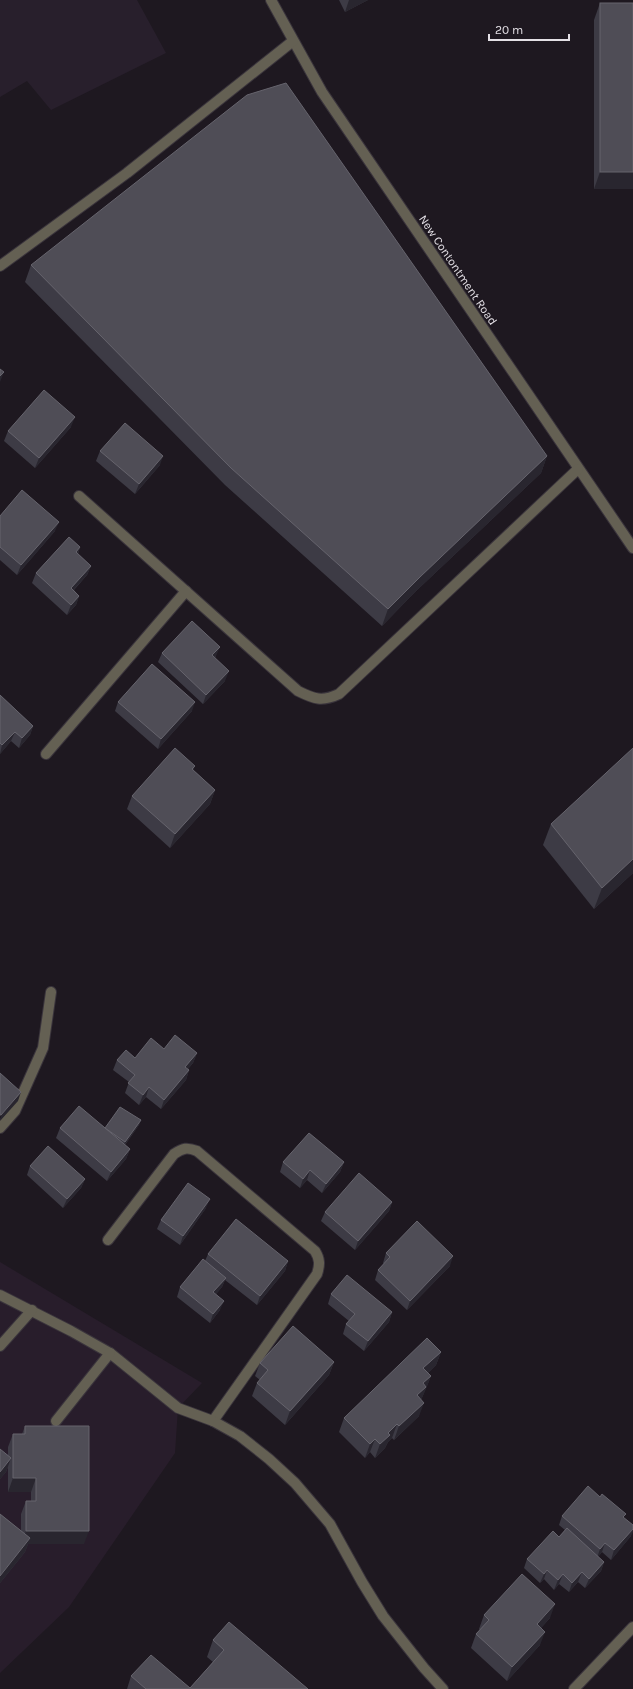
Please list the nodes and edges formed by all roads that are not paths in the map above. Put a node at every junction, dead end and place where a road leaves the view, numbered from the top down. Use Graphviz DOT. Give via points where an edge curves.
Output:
graph roads {
  1 [pos="271,0"];
  2 [pos="293,41"];
  3 [pos="0,266"];
  4 [pos="578,469"];
  5 [pos="79,496"];
  6 [pos="633,548"];
  7 [pos="186,591"];
  8 [pos="46,754"];
  9 [pos="51,992"];
  10 [pos="0,1128"];
  11 [pos="108,1240"];
  12 [pos="0,1295"];
  13 [pos="32,1310"];
  14 [pos="0,1346"];
  15 [pos="110,1353"];
  16 [pos="213,1420"];
  17 [pos="56,1421"];
  18 [pos="633,1627"];
  19 [pos="443,1689"];
  20 [pos="574,1689"];
  1 -- 2 [label="street, New Contontment Road"];
  2 -- 3 [label="street" via="127,173"];
  2 -- 4 [label="street, New Contontment Road" via="322,92"];
  4 -- 6 [label="street, New Contontment Road"];
  4 -- 7 [label="street" via="338,694 328,699 312,698 298,691"];
  5 -- 7 [label="street"];
  7 -- 8 [label="street"];
  9 -- 10 [label="street" via="43,1048 15,1111"];
  11 -- 16 [label="street" via="174,1154 189,1147 197,1151 303,1241 319,1258 318,1274"];
  12 -- 13 [label="street"];
  13 -- 14 [label="street"];
  13 -- 15 [label="street"];
  15 -- 16 [label="street" via="178,1408"];
  15 -- 17 [label="street"];
  16 -- 19 [label="street" via="240,1436 295,1483 330,1524 383,1616"];
  18 -- 20 [label="street"];
}
